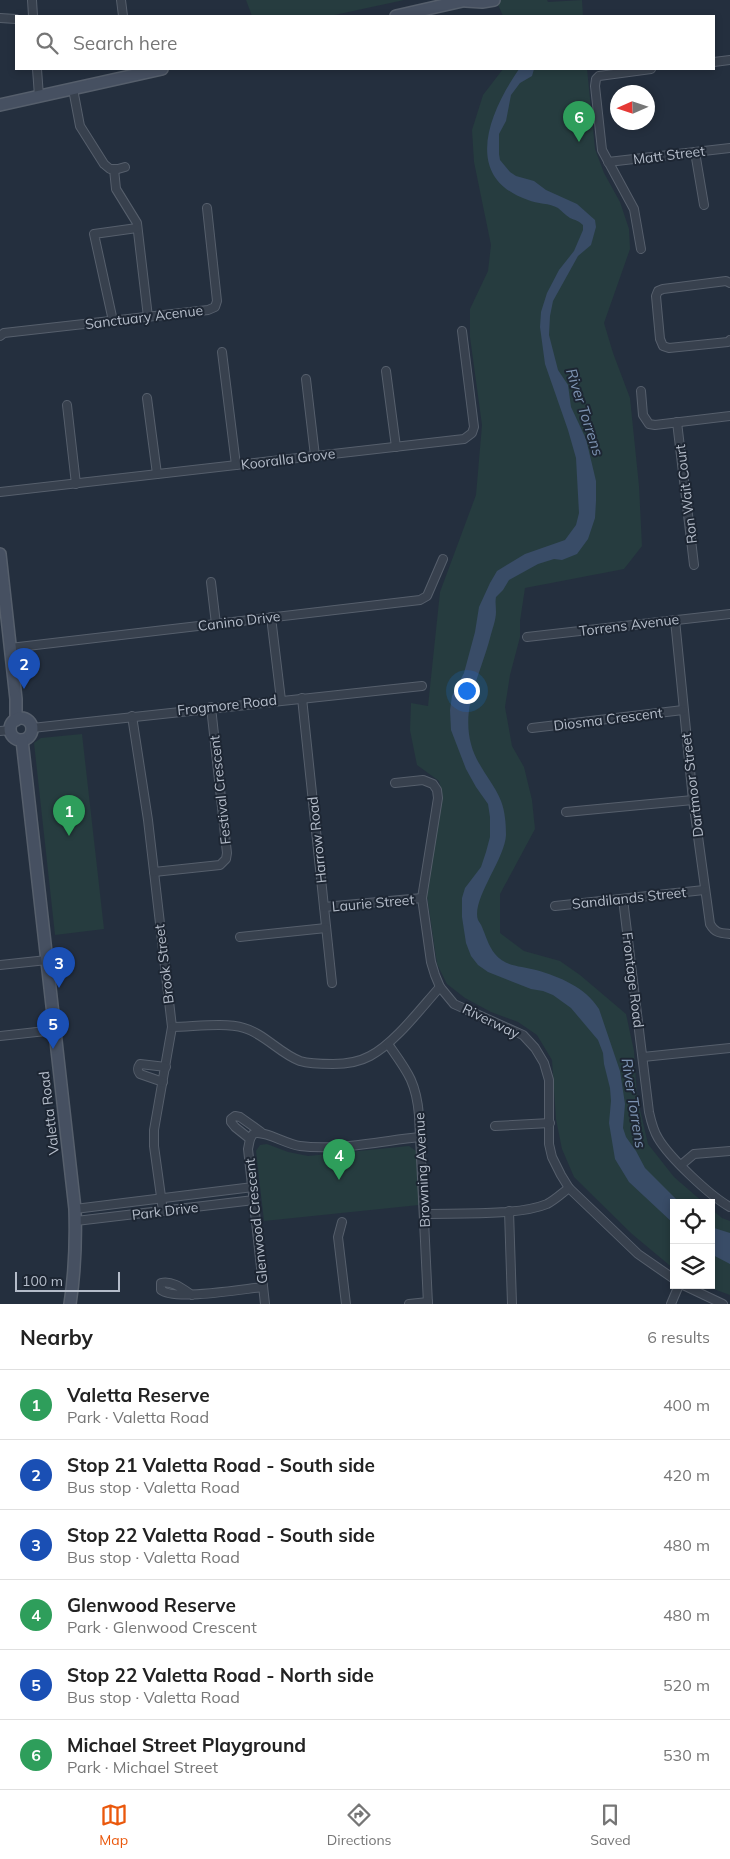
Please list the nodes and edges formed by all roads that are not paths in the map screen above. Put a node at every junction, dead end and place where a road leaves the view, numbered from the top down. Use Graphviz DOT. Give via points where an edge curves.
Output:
graph roads {
  1 [pos="32,0"];
  2 [pos="122,0"];
  3 [pos="467,0"];
  4 [pos="494,0"];
  5 [pos="33,15"];
  6 [pos="123,15"];
  7 [pos="400,15"];
  8 [pos="0,18"];
  9 [pos="15,19"];
  10 [pos="730,60"];
  11 [pos="715,62"];
  12 [pos="37,70"];
  13 [pos="158,70"];
  14 [pos="642,70"];
  15 [pos="73,89"];
  16 [pos="39,96"];
  17 [pos="0,105"];
  18 [pos="730,148"];
  19 [pos="695,152"];
  20 [pos="608,162"];
  21 [pos="125,167"];
  22 [pos="114,169"];
  23 [pos="704,204"];
  24 [pos="207,208"];
  25 [pos="137,228"];
  26 [pos="641,248"];
  27 [pos="730,282"];
  28 [pos="148,317"];
  29 [pos="113,320"];
  30 [pos="462,331"];
  31 [pos="1,334"];
  32 [pos="730,340"];
  33 [pos="222,352"];
  34 [pos="386,371"];
  35 [pos="306,378"];
  36 [pos="641,391"];
  37 [pos="148,398"];
  38 [pos="67,405"];
  39 [pos="730,416"];
  40 [pos="677,422"];
  41 [pos="396,447"];
  42 [pos="316,456"];
  43 [pos="236,465"];
  44 [pos="157,474"];
  45 [pos="76,484"];
  46 [pos="0,492"];
  47 [pos="0,554"];
  48 [pos="443,560"];
  49 [pos="694,565"];
  50 [pos="211,582"];
  51 [pos="730,614"];
  52 [pos="271,618"];
  53 [pos="675,620"];
  54 [pos="216,624"];
  55 [pos="527,637"];
  56 [pos="10,648"];
  57 [pos="422,686"];
  58 [pos="302,698"];
  59 [pos="281,700"];
  60 [pos="211,707"];
  61 [pos="683,710"];
  62 [pos="132,716"];
  63 [pos="12,725"];
  64 [pos="32,728"];
  65 [pos="532,728"];
  66 [pos="22,740"];
  67 [pos="395,784"];
  68 [pos="693,800"];
  69 [pos="566,812"];
  70 [pos="154,872"];
  71 [pos="704,890"];
  72 [pos="422,898"];
  73 [pos="623,899"];
  74 [pos="554,906"];
  75 [pos="324,907"];
  76 [pos="326,928"];
  77 [pos="730,934"];
  78 [pos="240,937"];
  79 [pos="47,960"];
  80 [pos="0,965"];
  81 [pos="332,983"];
  82 [pos="440,987"];
  83 [pos="172,1027"];
  84 [pos="55,1030"];
  85 [pos="0,1036"];
  86 [pos="388,1044"];
  87 [pos="730,1048"];
  88 [pos="643,1057"];
  89 [pos="166,1067"];
  90 [pos="163,1082"];
  91 [pos="550,1123"];
  92 [pos="495,1126"];
  93 [pos="261,1132"];
  94 [pos="419,1137"];
  95 [pos="250,1139"];
  96 [pos="730,1151"];
  97 [pos="681,1165"];
  98 [pos="252,1187"];
  99 [pos="569,1188"];
  100 [pos="162,1198"];
  101 [pos="254,1200"];
  102 [pos="730,1207"];
  103 [pos="75,1209"];
  104 [pos="164,1211"];
  105 [pos="509,1211"];
  106 [pos="424,1214"];
  107 [pos="76,1221"];
  108 [pos="342,1222"];
  109 [pos="670,1277"];
  110 [pos="263,1287"];
  111 [pos="679,1289"];
  112 [pos="690,1289"];
  113 [pos="192,1295"];
  114 [pos="428,1303"];
  115 [pos="70,1304"];
  116 [pos="265,1304"];
  117 [pos="346,1304"];
  118 [pos="409,1304"];
  119 [pos="512,1304"];
  120 [pos="672,1304"];
  121 [pos="723,1304"];
  1 -- 5 [label="street"];
  2 -- 6 [label="street"];
  3 -- 4 [label="street"];
  3 -- 7 [label="street"];
  8 -- 9 [label="street"];
  10 -- 11 [label="street"];
  12 -- 16 [label="street"];
  13 -- 15 [label="street"];
  14 -- 20 [label="street" via="604,74 596,79 602,150"];
  15 -- 16 [label="street"];
  15 -- 22 [label="street" via="80,126 104,164"];
  16 -- 17 [label="street"];
  18 -- 19 [label="street, Matt Street"];
  19 -- 20 [label="street, Matt Street"];
  19 -- 23 [label="street"];
  20 -- 26 [label="street" via="634,209"];
  21 -- 22 [label="street"];
  22 -- 25 [label="street" via="116,189"];
  24 -- 28 [label="street, Sanctuary Acenue" via="215,307"];
  25 -- 28 [label="street"];
  25 -- 29 [label="street" via="94,234"];
  27 -- 32 [label="street" via="663,289 656,296 663,346 669,348"];
  28 -- 29 [label="street, Sanctuary Acenue"];
  29 -- 31 [label="street, Sanctuary Acenue"];
  30 -- 41 [label="street, Kooralla Grove" via="474,427 472,433 464,439"];
  33 -- 43 [label="street"];
  34 -- 41 [label="street"];
  35 -- 42 [label="street"];
  36 -- 40 [label="street" via="643,415 649,424"];
  37 -- 44 [label="street"];
  38 -- 45 [label="street"];
  39 -- 40 [label="street"];
  40 -- 49 [label="street, Ron Wait Court"];
  41 -- 42 [label="street, Kooralla Grove"];
  42 -- 43 [label="street, Kooralla Grove"];
  43 -- 44 [label="street, Kooralla Grove"];
  44 -- 45 [label="street, Kooralla Grove"];
  45 -- 46 [label="street, Kooralla Grove"];
  47 -- 56 [label="street"];
  48 -- 52 [label="street, Canino Drive" via="427,596 420,600"];
  50 -- 54 [label="street"];
  51 -- 53 [label="street, Torrens Avenue"];
  52 -- 54 [label="street, Canino Drive"];
  52 -- 59 [label="street"];
  53 -- 55 [label="street, Torrens Avenue"];
  53 -- 61 [label="street, Dartmoor Street"];
  54 -- 56 [label="street, Canino Drive"];
  56 -- 63 [label="street" via="16,699"];
  57 -- 58 [label="street, Frogmore Road"];
  58 -- 59 [label="street, Frogmore Road"];
  58 -- 75 [label="street, Harrow Road"];
  59 -- 60 [label="street, Frogmore Road"];
  60 -- 62 [label="street, Frogmore Road"];
  60 -- 70 [label="street, Festival Crescent" via="226,859 220,865"];
  61 -- 65 [label="street, Diosma Crescent"];
  61 -- 68 [label="street, Dartmoor Street"];
  62 -- 64 [label="street, Frogmore Road"];
  62 -- 70 [label="street, Brook Street"];
  63 -- 64 [label="street" via="30,722"];
  63 -- 66 [label="street" via="15,738"];
  64 -- 66 [label="street" via="30,735"];
  66 -- 79 [label="street, Valetta Road"];
  67 -- 72 [label="street, Riverway" via="423,780 433,784 437,790"];
  68 -- 69 [label="street"];
  68 -- 71 [label="street, Dartmoor Street"];
  70 -- 83 [label="street, Brook Street"];
  71 -- 73 [label="street, Sandilands Street"];
  71 -- 77 [label="street, Dartmoor Street" via="713,930"];
  72 -- 75 [label="street, Laurie Street"];
  72 -- 82 [label="street, Riverway" via="431,962"];
  73 -- 74 [label="street, Sandilands Street"];
  73 -- 88 [label="street, Frontage Road"];
  75 -- 76 [label="street, Harrow Road"];
  76 -- 78 [label="street, Laurie Street"];
  76 -- 81 [label="street, Harrow Road"];
  79 -- 80 [label="street"];
  79 -- 84 [label="street, Valetta Road"];
  82 -- 86 [label="street"];
  82 -- 91 [label="street, Riverway" via="454,1004 522,1035 536,1048 549,1080"];
  83 -- 86 [label="street" via="243,1028 283,1053 301,1061 320,1064 357,1061"];
  83 -- 89 [label="street, Brook Street"];
  84 -- 85 [label="street"];
  84 -- 103 [label="street, Valetta Road"];
  86 -- 94 [label="street, Browning Avenue" via="417,1094"];
  87 -- 88 [label="street"];
  88 -- 97 [label="street, Frontage Road" via="653,1129"];
  89 -- 90 [label="street, Brook Street"];
  89 -- 90 [label="street" via="145,1063 138,1067 140,1074"];
  90 -- 100 [label="street, Brook Street" via="154,1130"];
  91 -- 92 [label="street"];
  91 -- 99 [label="street, Riverway" via="552,1157"];
  93 -- 94 [label="street, Glenwood Crescent" via="293,1146 312,1148"];
  93 -- 95 [label="street, Glenwood Crescent" via="253,1134"];
  93 -- 95 [label="street, Glenwood Crescent" via="235,1116 233,1125"];
  94 -- 106 [label="street, Browning Avenue"];
  95 -- 98 [label="street, Glenwood Crescent"];
  96 -- 97 [label="street" via="694,1154"];
  97 -- 102 [label="street, Frontage Road" via="715,1198"];
  98 -- 100 [label="street, Park Drive"];
  98 -- 101 [label="street, Glenwood Crescent"];
  99 -- 105 [label="street" via="550,1203"];
  99 -- 109 [label="street, Riverway" via="638,1254"];
  100 -- 103 [label="street, Park Drive"];
  100 -- 104 [label="street, Brook Street"];
  101 -- 104 [label="street, Park Drive"];
  101 -- 110 [label="street, Glenwood Crescent"];
  103 -- 107 [label="street, Valetta Road"];
  104 -- 107 [label="street, Park Drive"];
  105 -- 106 [label="street"];
  105 -- 119 [label="street"];
  106 -- 114 [label="street, Browning Avenue"];
  107 -- 115 [label="street, Valetta Road"];
  108 -- 117 [label="street" via="338,1236"];
  110 -- 113 [label="street"];
  110 -- 116 [label="street, Glenwood Crescent"];
  111 -- 120 [label="street"];
  112 -- 121 [label="street"];
  114 -- 118 [label="street"];
}
